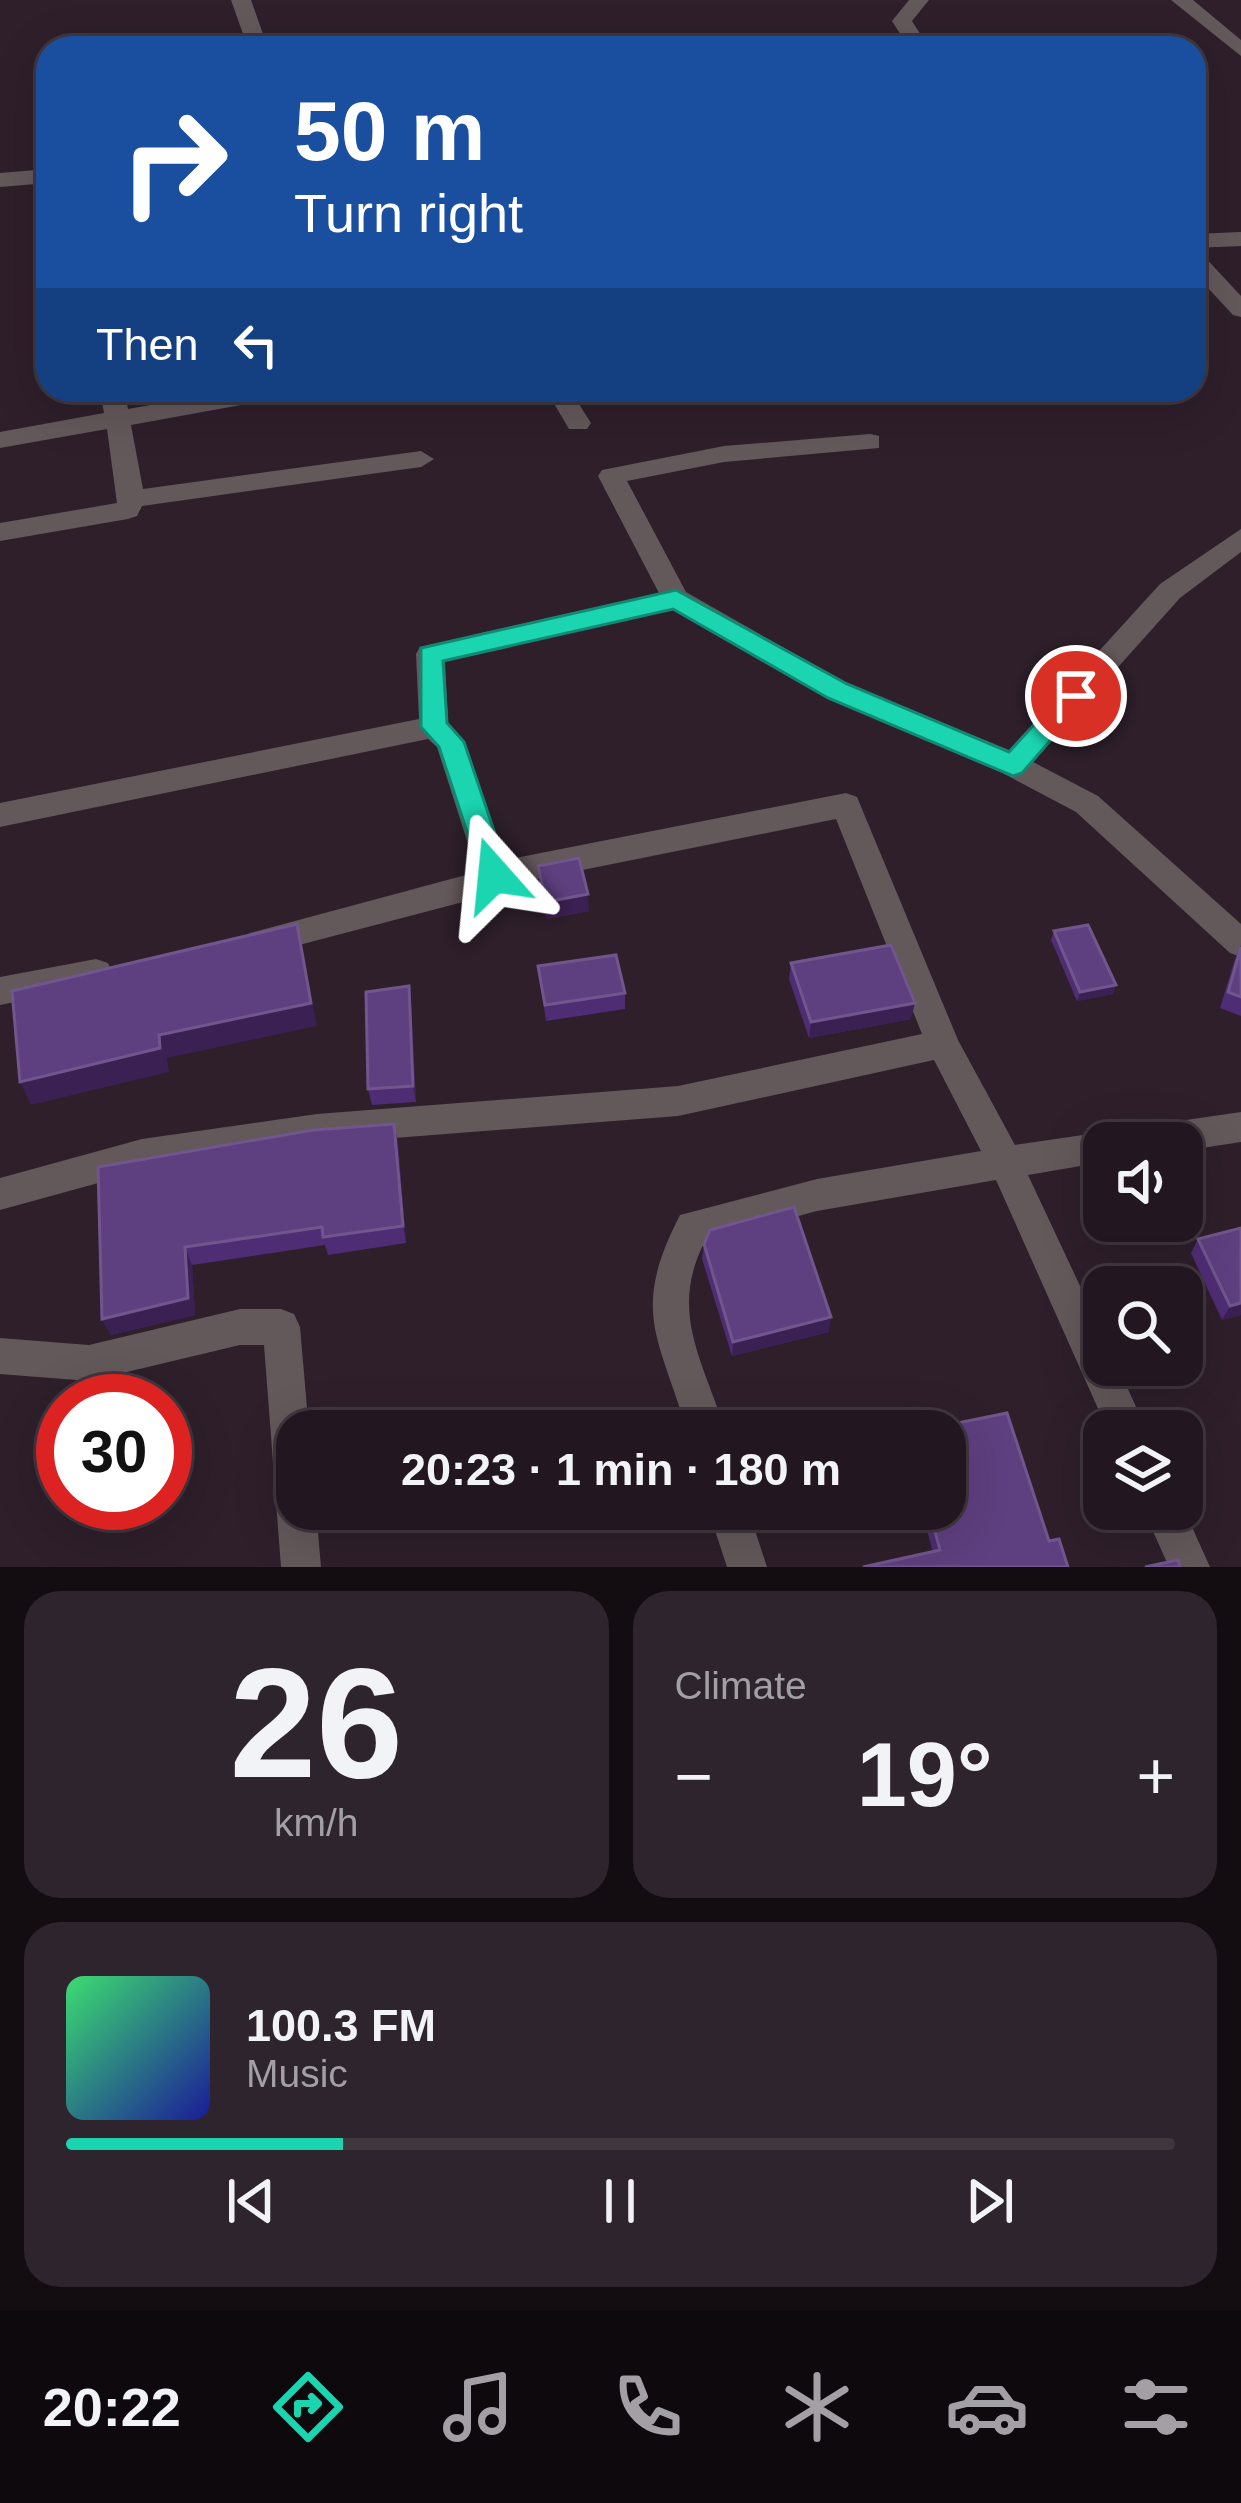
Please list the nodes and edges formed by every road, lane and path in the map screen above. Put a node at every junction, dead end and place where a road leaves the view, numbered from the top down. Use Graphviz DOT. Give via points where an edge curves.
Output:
graph roads {
  1 [pos="241,0"];
  2 [pos="919,0"];
  3 [pos="1181,0"];
  4 [pos="253,36"];
  5 [pos="912,36"];
  6 [pos="1241,50"];
  7 [pos="36,177"];
  8 [pos="0,180"];
  9 [pos="1241,239"];
  10 [pos="1206,240"];
  11 [pos="1206,272"];
  12 [pos="1241,310"];
  13 [pos="113,402"];
  14 [pos="216,402"];
  15 [pos="565,402"];
  16 [pos="114,421"];
  17 [pos="578,423"];
  18 [pos="0,440"];
  19 [pos="870,442"];
  20 [pos="421,459"];
  21 [pos="132,499"];
  22 [pos="0,532"];
  23 [pos="1241,538"];
  24 [pos="676,599"];
  25 [pos="434,727"];
  26 [pos="1013,765"];
  27 [pos="0,815"];
  28 [pos="494,875"];
  29 [pos="1241,944"];
  30 [pos="229,948"];
  31 [pos="138,965"];
  32 [pos="0,991"];
  33 [pos="943,1044"];
  34 [pos="1241,1127"];
  35 [pos="1203,1132"];
  36 [pos="1083,1149"];
  37 [pos="1004,1160"];
  38 [pos="0,1194"];
  39 [pos="0,1355"];
  40 [pos="699,1410"];
  41 [pos="1118,1410"];
  42 [pos="735,1530"];
  43 [pos="1173,1530"];
  44 [pos="301,1567"];
  45 [pos="747,1567"];
  46 [pos="1190,1567"];
  1 -- 4 [label="street"];
  2 -- 5 [label="street" via="902,21"];
  3 -- 6 [label="street"];
  7 -- 8 [label="street"];
  9 -- 10 [label="street"];
  11 -- 12 [label="street"];
  13 -- 16 [label="street"];
  14 -- 16 [label="street"];
  15 -- 17 [label="street"];
  16 -- 18 [label="street"];
  16 -- 21 [label="street"];
  19 -- 24 [label="street" via="724,454 611,476"];
  20 -- 21 [label="street"];
  21 -- 22 [label="street" via="128,510 98,518"];
  23 -- 26 [label="street" via="1171,591"];
  24 -- 25 [label="street" via="430,654"];
  24 -- 26 [label="street" via="838,691"];
  25 -- 27 [label="street"];
  25 -- 28 [label="street" via="450,742"];
  26 -- 29 [label="street" via="1087,804"];
  28 -- 30 [label="street" via="486,884"];
  28 -- 33 [label="street" via="846,805"];
  31 -- 32 [label="street"];
  33 -- 37 [label="street"];
  33 -- 38 [label="street" via="678,1101 316,1129 142,1155"];
  34 -- 35 [label="street"];
  36 -- 37 [label="street"];
  37 -- 40 [label="street" via="693,1227 672,1262 666,1318"];
  37 -- 41 [label="street"];
  39 -- 44 [label="street" via="89,1363 239,1327 281,1327"];
  42 -- 45 [label="street"];
  43 -- 46 [label="street"];
}
